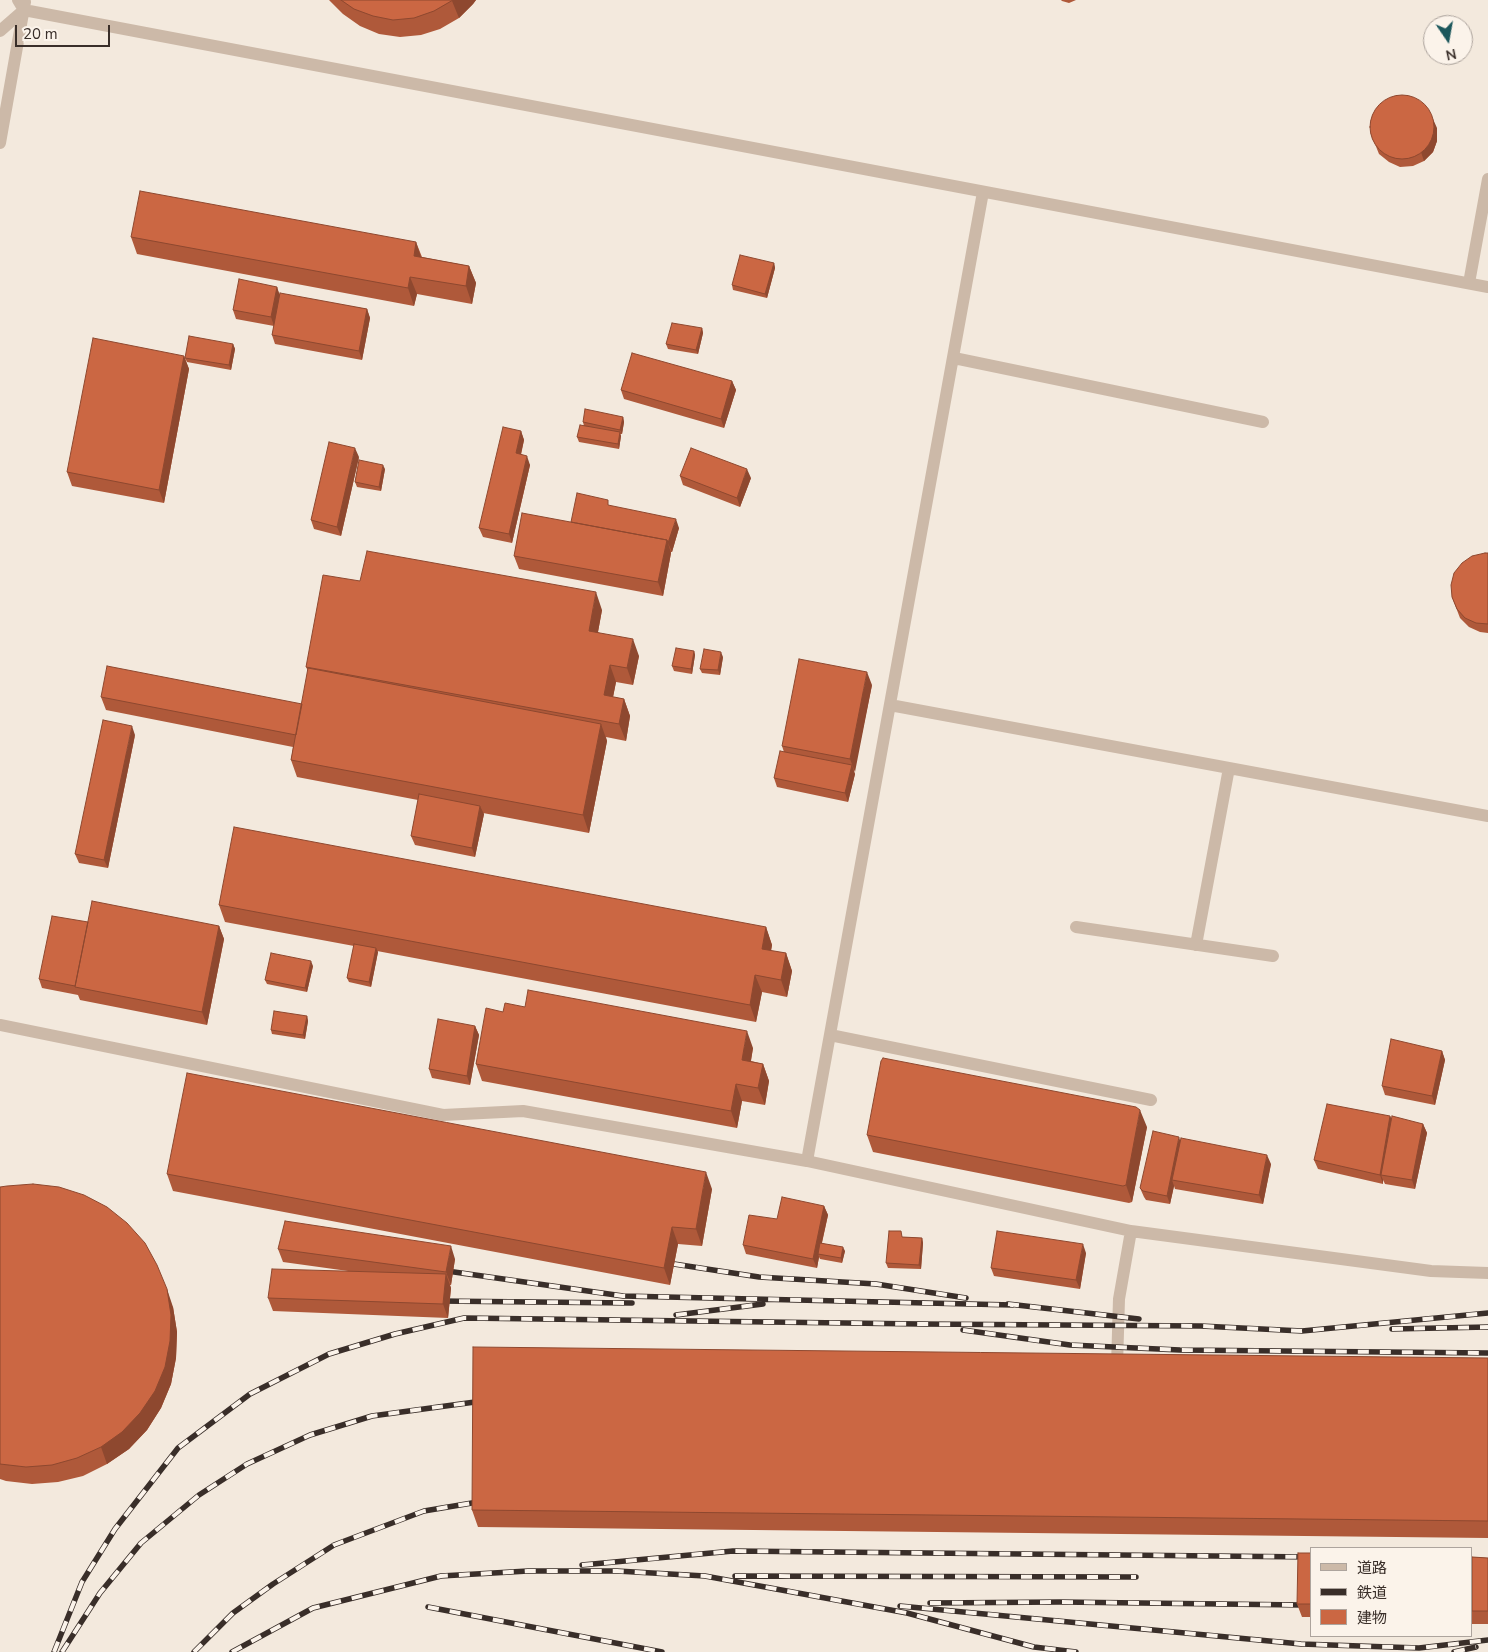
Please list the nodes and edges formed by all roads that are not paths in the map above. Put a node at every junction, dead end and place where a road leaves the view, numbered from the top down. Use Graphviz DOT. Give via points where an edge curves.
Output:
graph roads {
  1 [pos="23,3"];
  2 [pos="0,31"];
  3 [pos="0,143"];
  4 [pos="1488,179"];
  5 [pos="983,192"];
  6 [pos="1469,283"];
  7 [pos="1488,287"];
  8 [pos="954,358"];
  9 [pos="1263,422"];
  10 [pos="890,705"];
  11 [pos="1229,768"];
  12 [pos="1488,816"];
  13 [pos="1076,927"];
  14 [pos="1196,945"];
  15 [pos="1273,956"];
  16 [pos="0,1025"];
  17 [pos="830,1034"];
  18 [pos="1151,1100"];
  19 [pos="807,1160"];
  20 [pos="1131,1231"];
  21 [pos="1488,1273"];
  22 [pos="1117,1365"];
  1 -- 2 [label="lane"];
  1 -- 3 [label="lane"];
  1 -- 5 [label="lane"];
  4 -- 6 [label="lane"];
  5 -- 6 [label="lane"];
  5 -- 8 [label="lane"];
  6 -- 7 [label="lane"];
  8 -- 9 [label="lane"];
  8 -- 10 [label="lane"];
  10 -- 11 [label="lane"];
  10 -- 17 [label="lane"];
  11 -- 12 [label="lane"];
  11 -- 14 [label="lane"];
  13 -- 14 [label="lane"];
  14 -- 15 [label="lane"];
  16 -- 19 [label="lane" via="444,1115 523,1110"];
  17 -- 18 [label="lane"];
  17 -- 19 [label="lane"];
  19 -- 20 [label="lane"];
  20 -- 21 [label="lane" via="1431,1271"];
  20 -- 22 [label="lane" via="1119,1299"];
}
